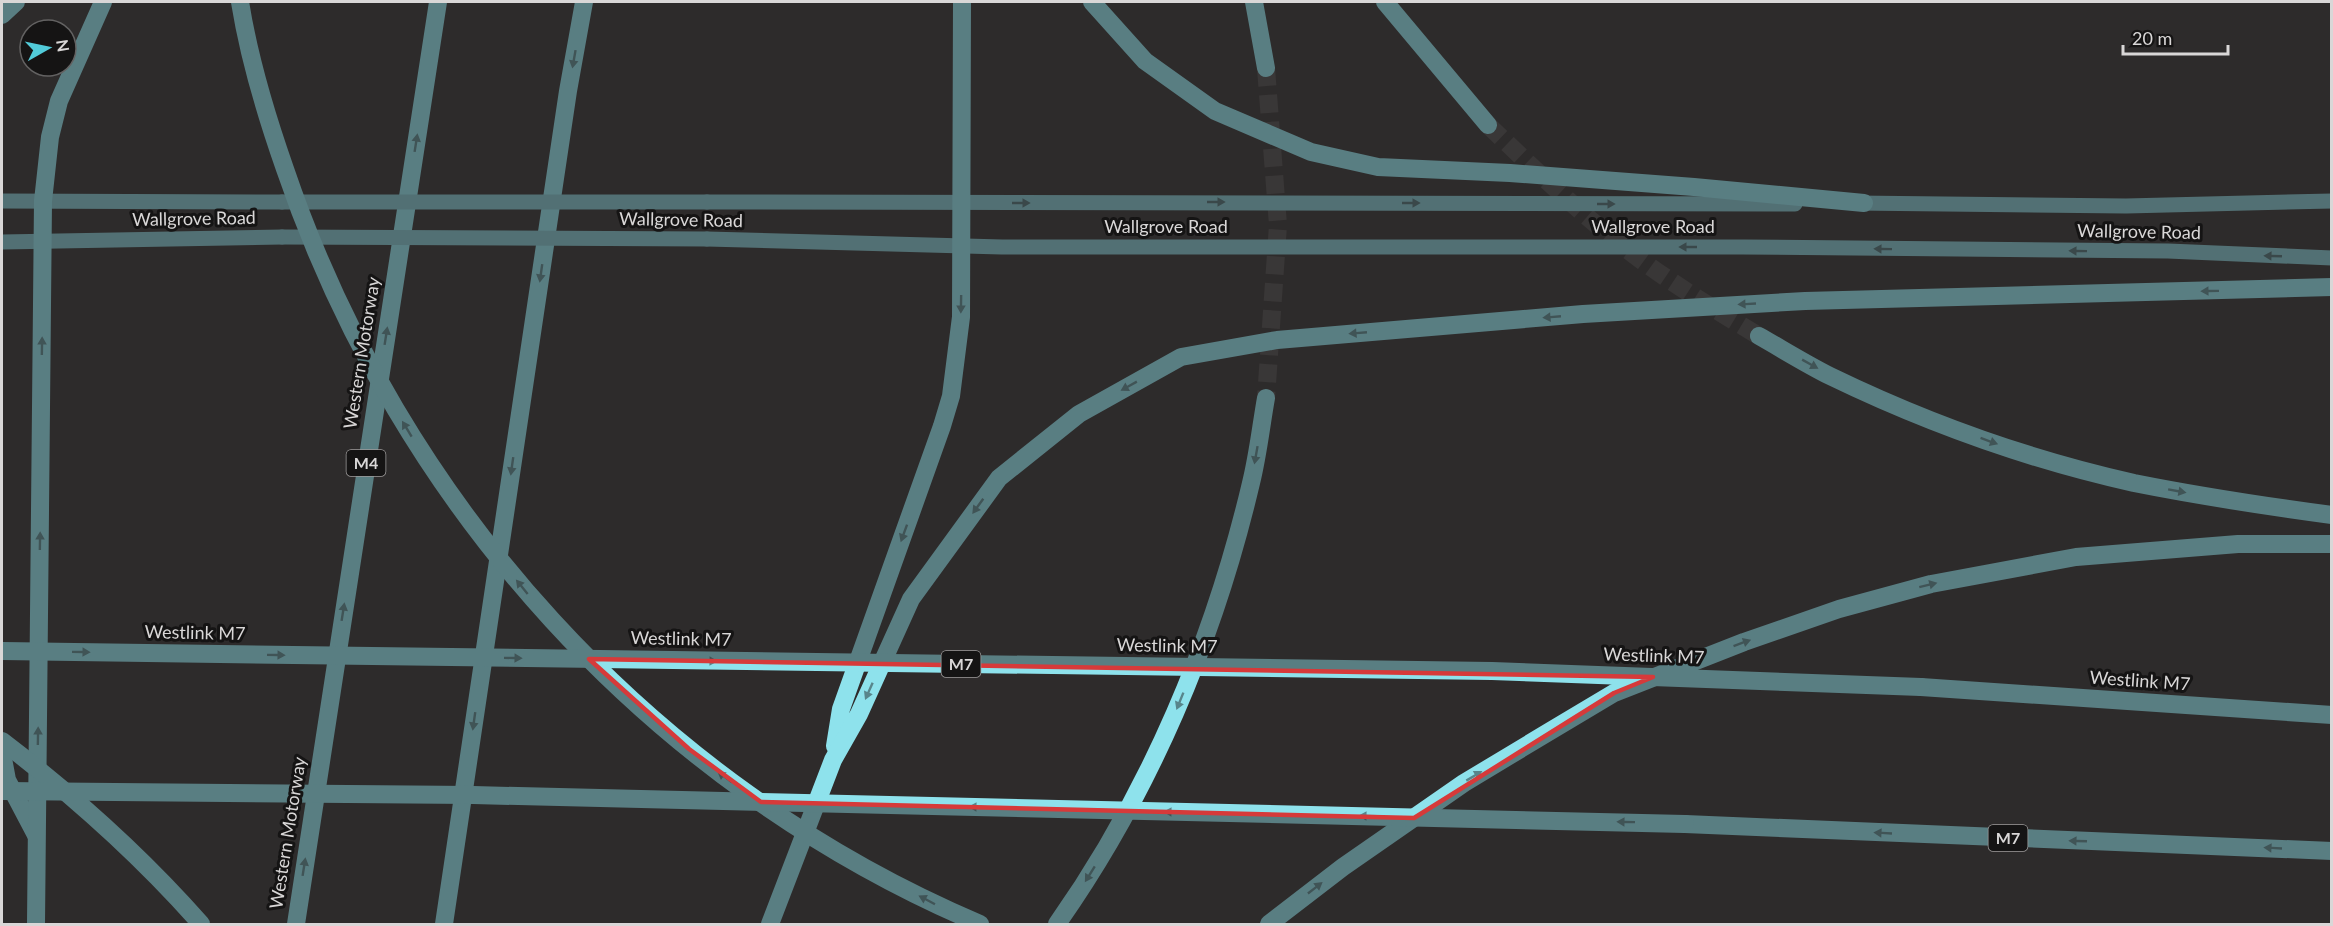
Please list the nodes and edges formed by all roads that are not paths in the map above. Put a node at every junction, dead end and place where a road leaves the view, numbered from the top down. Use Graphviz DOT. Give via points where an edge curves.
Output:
graph roads {
  1 [pos="16,2"];
  2 [pos="103,2"];
  3 [pos="240,2"];
  4 [pos="438,2"];
  5 [pos="584,2"];
  6 [pos="962,2"];
  7 [pos="1092,2"];
  8 [pos="1254,2"];
  9 [pos="1385,2"];
  10 [pos="2,15"];
  11 [pos="1266,68"];
  12 [pos="1488,125"];
  13 [pos="2,201"];
  14 [pos="43,201"];
  15 [pos="2331,201"];
  16 [pos="962,203"];
  17 [pos="1864,203"];
  18 [pos="2,242"];
  19 [pos="43,243"];
  20 [pos="962,246"];
  21 [pos="2331,258"];
  22 [pos="2331,287"];
  23 [pos="1759,336"];
  24 [pos="1266,398"];
  25 [pos="2331,515"];
  26 [pos="2331,544"];
  27 [pos="2,651"];
  28 [pos="2331,715"];
  29 [pos="2,741"];
  30 [pos="2,753"];
  31 [pos="833,760"];
  32 [pos="2,791"];
  33 [pos="37,837"];
  34 [pos="2331,851"];
  35 [pos="36,924"];
  36 [pos="201,924"];
  37 [pos="296,924"];
  38 [pos="444,924"];
  39 [pos="770,924"];
  40 [pos="980,924"];
  41 [pos="1057,924"];
  42 [pos="1269,924"];
  1 -- 10 [label="highway"];
  2 -- 14 [label="highway" via="60,102 50,137"];
  40 -- 3 [label="highway, one-way, bridge" via="801,830 689,749 579,650 477,531 446,491 383,388 313,248 271,129"];
  37 -- 4 [label="highway, Western Motorway / M4, one-way"];
  5 -- 38 [label="highway, one-way"];
  6 -- 16 [label="highway"];
  7 -- 17 [label="highway" via="1145,61 1215,111 1311,152 1378,167 1522,174"];
  8 -- 11 [label="highway"];
  9 -- 12 [label="highway"];
  13 -- 14 [label="main road, Wallgrove Road"];
  14 -- 16 [label="main road, Wallgrove Road, bridge"];
  14 -- 19 [label="highway"];
  15 -- 17 [label="main road, Wallgrove Road" via="2126,206"];
  16 -- 17 [label="main road, Wallgrove Road, one-way"];
  16 -- 20 [label="highway"];
  18 -- 19 [label="main road, Wallgrove Road"];
  19 -- 20 [label="main road, Wallgrove Road, bridge" via="282,237 707,239"];
  33 -- 19 [label="highway, one-way"];
  21 -- 20 [label="main road, Wallgrove Road, one-way" via="2168,251 1743,247"];
  20 -- 31 [label="highway, one-way" via="961,316 951,396 841,708"];
  22 -- 31 [label="highway, one-way" via="1805,301 1595,313 1277,340 1180,357 1079,414 999,478 911,599 859,714"];
  23 -- 25 [label="highway, one-way" via="1829,375 1924,417 2013,450 2133,482"];
  24 -- 41 [label="highway, one-way" via="1251,482 1208,630 1181,699 1152,764 1102,855"];
  42 -- 26 [label="highway, one-way" via="1464,783 1552,729 1614,693 1744,642 1839,609 1931,584 2076,557 2238,544"];
  27 -- 28 [label="highway, Westlink M7 / M7, one-way, bridge" via="1492,671 1921,687"];
  29 -- 36 [label="highway, bridge" via="108,828"];
  30 -- 33 [label="highway" via="7,780"];
  31 -- 39 [label="highway"];
  34 -- 32 [label="highway, M7, one-way, bridge" via="1685,824 473,795"];
  33 -- 35 [label="highway"];
}
